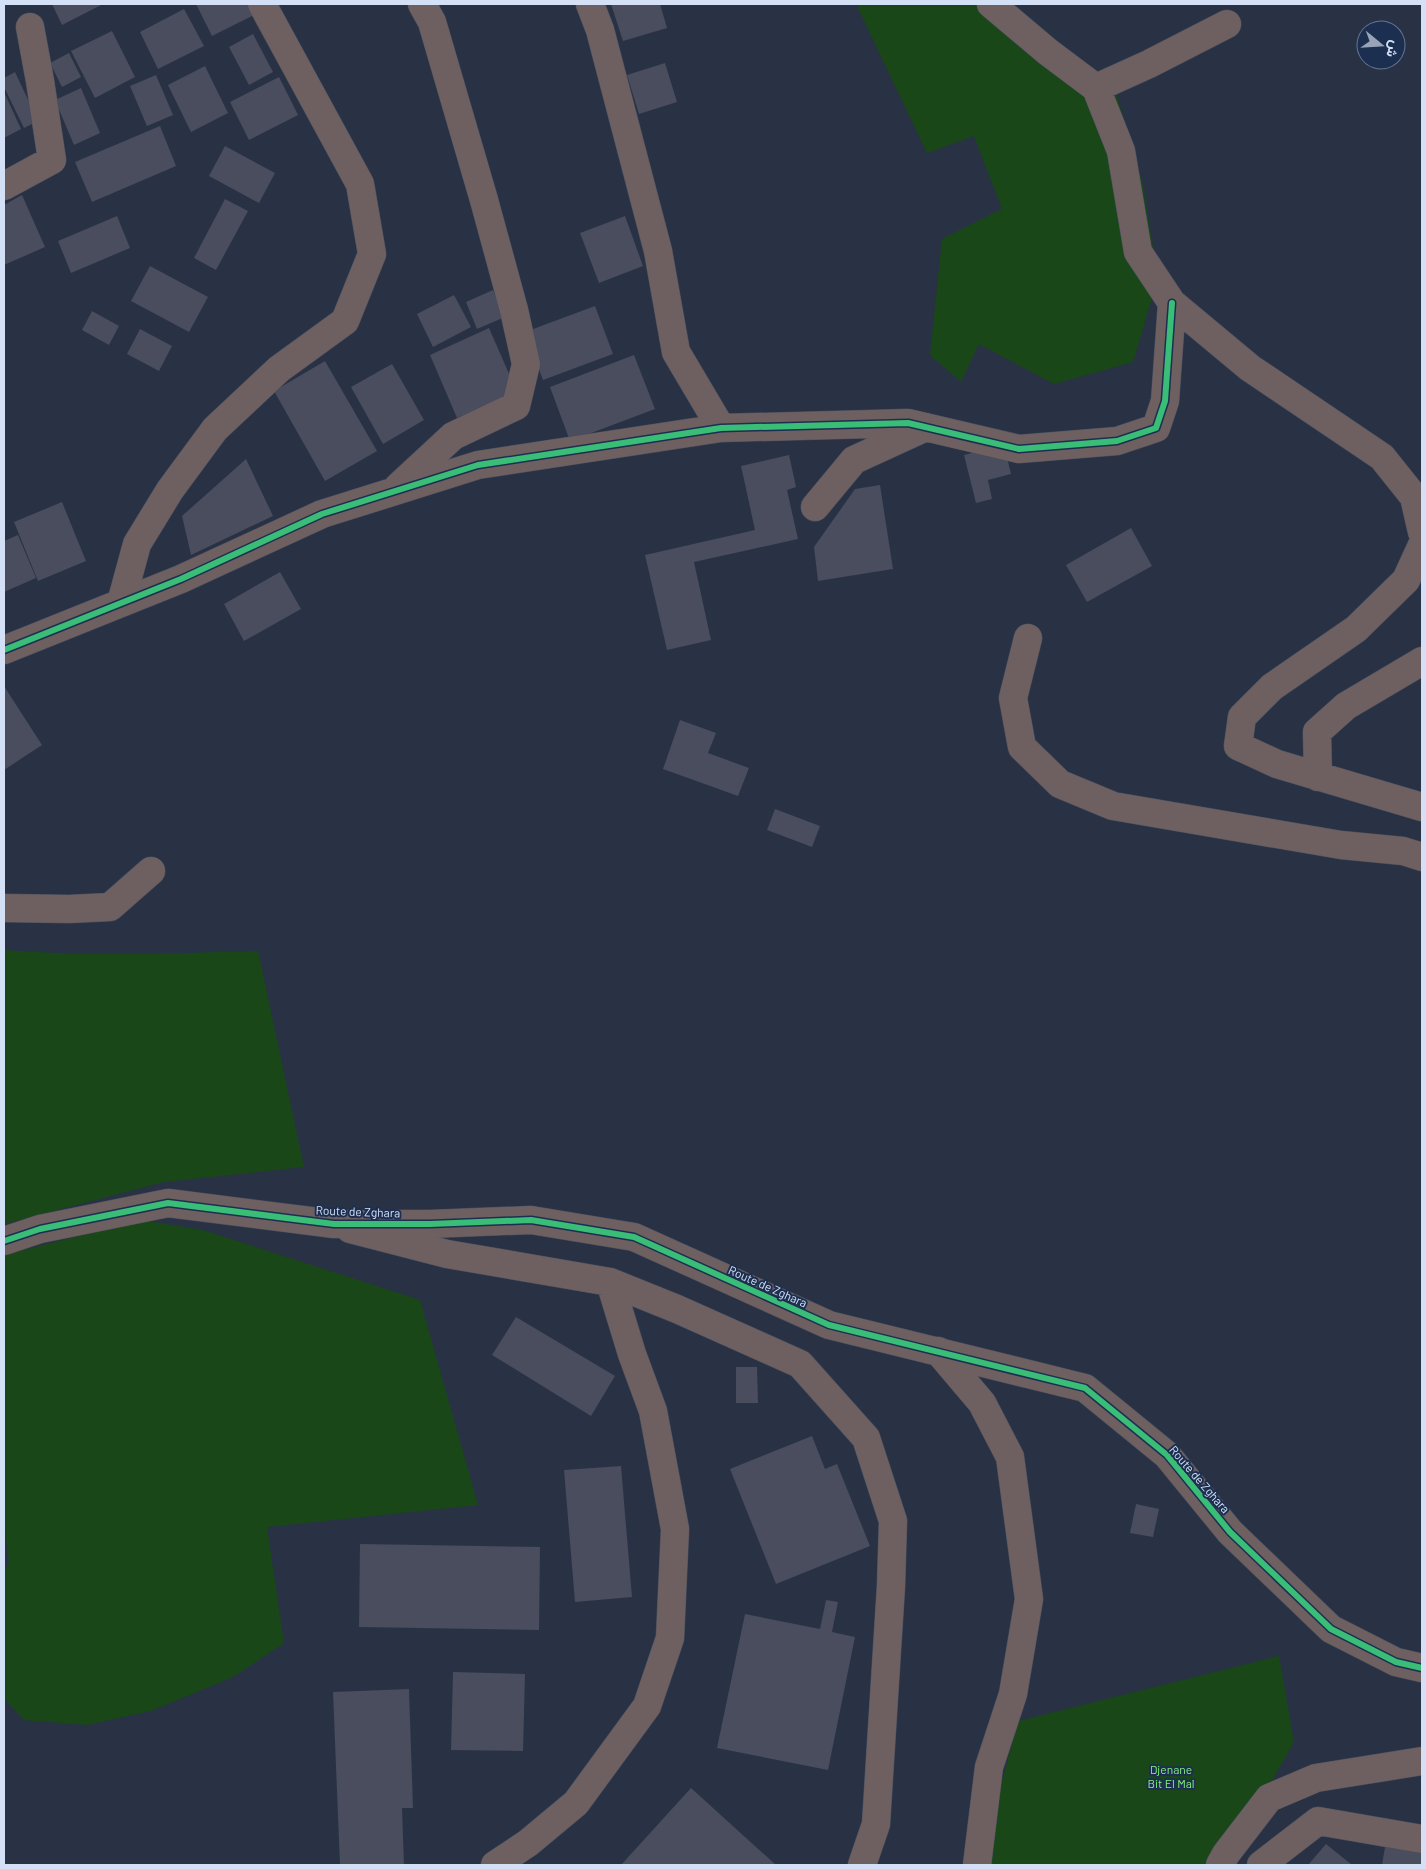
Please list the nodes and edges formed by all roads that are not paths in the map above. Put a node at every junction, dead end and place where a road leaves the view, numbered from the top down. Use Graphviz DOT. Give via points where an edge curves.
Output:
graph roads {
  1 [pos="262,4"];
  2 [pos="422,4"];
  3 [pos="590,4"];
  4 [pos="991,4"];
  5 [pos="1227,24"];
  6 [pos="30,27"];
  7 [pos="1096,88"];
  8 [pos="4,186"];
  9 [pos="1172,303"];
  10 [pos="721,428"];
  11 [pos="926,428"];
  12 [pos="393,492"];
  13 [pos="815,506"];
  14 [pos="1422,532"];
  15 [pos="1422,545"];
  16 [pos="121,603"];
  17 [pos="1028,638"];
  18 [pos="4,650"];
  19 [pos="1422,660"];
  20 [pos="1318,777"];
  21 [pos="1422,806"];
  22 [pos="1422,857"];
  23 [pos="151,871"];
  24 [pos="4,908"];
  25 [pos="334,1224"];
  26 [pos="4,1241"];
  27 [pos="610,1282"];
  28 [pos="938,1351"];
  29 [pos="1422,1668"];
  30 [pos="1422,1761"];
  31 [pos="1422,1839"];
  32 [pos="495,1865"];
  33 [pos="862,1865"];
  34 [pos="977,1865"];
  35 [pos="1220,1865"];
  36 [pos="1262,1865"];
  1 -- 16 [label="street" via="360,184 372,254 345,321 279,370 215,429 170,490 137,544"];
  2 -- 12 [label="street" via="432,22 484,200 526,364 516,406 453,436"];
  3 -- 10 [label="street" via="600,30 658,251 676,352"];
  4 -- 7 [label="street"];
  5 -- 7 [label="street"];
  6 -- 8 [label="street" via="52,160"];
  7 -- 9 [label="street" via="1121,151 1138,252"];
  9 -- 11 [label="street" via="1165,401 1156,428 1117,441 1019,449"];
  9 -- 14 [label="street" via="1250,368 1382,457 1414,497"];
  10 -- 11 [label="street" via="908,423"];
  10 -- 12 [label="street" via="478,465"];
  11 -- 13 [label="street" via="854,460"];
  12 -- 16 [label="street" via="322,514"];
  15 -- 20 [label="street" via="1406,580 1356,629 1272,687 1242,717 1238,746 1277,764"];
  16 -- 18 [label="street"];
  17 -- 22 [label="street" via="1013,698 1022,747 1060,784 1113,806 1341,845 1404,850"];
  19 -- 20 [label="street" via="1346,706 1317,732"];
  20 -- 21 [label="street"];
  23 -- 24 [label="street" via="110,907"];
  25 -- 26 [label="street, Route de Zghara" via="168,1203 40,1230"];
  25 -- 27 [label="street" via="447,1254"];
  25 -- 28 [label="street, Route de Zghara" via="531,1220 634,1237 829,1325"];
  27 -- 32 [label="street" via="653,1411 675,1529 670,1638 647,1706 576,1804"];
  27 -- 33 [label="street" via="800,1364 866,1438 893,1521 876,1824"];
  28 -- 29 [label="street, Route de Zghara" via="1085,1388 1167,1455 1230,1532 1331,1629 1396,1662"];
  28 -- 34 [label="street" via="982,1403 1010,1457 1029,1599 1013,1694 989,1767"];
  30 -- 35 [label="street" via="1316,1778 1269,1798"];
  31 -- 36 [label="street" via="1318,1821"];
}
